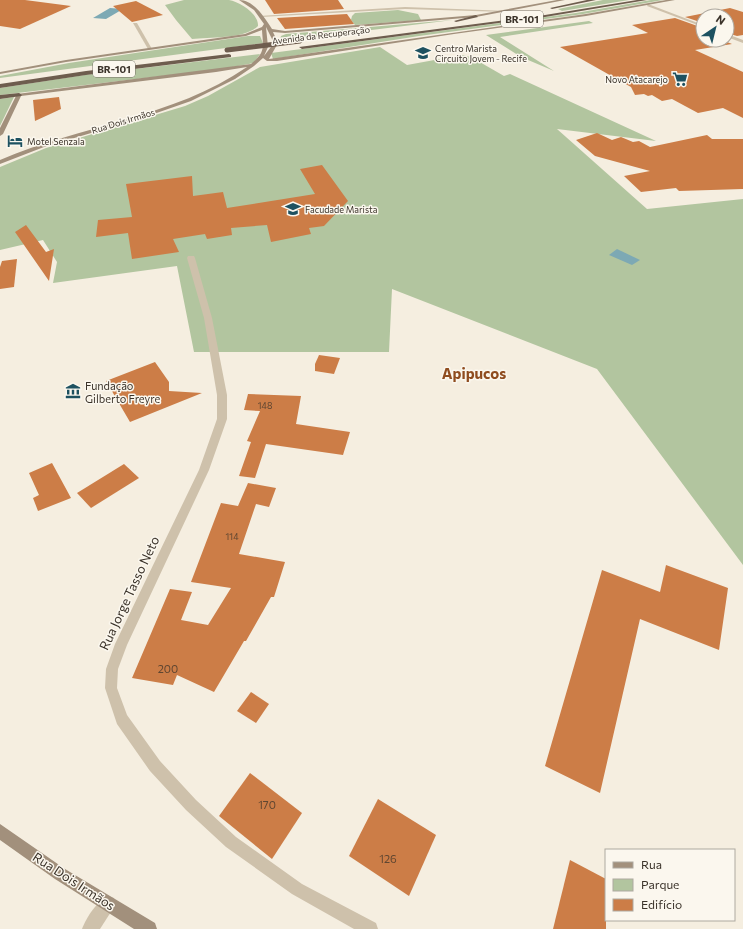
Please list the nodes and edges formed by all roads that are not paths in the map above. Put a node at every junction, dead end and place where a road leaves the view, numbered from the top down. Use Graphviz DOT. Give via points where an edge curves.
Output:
graph roads {
  1 [pos="241,0"];
  2 [pos="563,0"];
  3 [pos="594,0"];
  4 [pos="673,0"];
  5 [pos="646,2"];
  6 [pos="401,4"];
  7 [pos="405,8"];
  8 [pos="506,11"];
  9 [pos="536,11"];
  10 [pos="529,12"];
  11 [pos="261,16"];
  12 [pos="476,16"];
  13 [pos="695,23"];
  14 [pos="136,24"];
  15 [pos="444,25"];
  16 [pos="264,26"];
  17 [pos="270,30"];
  18 [pos="286,32"];
  19 [pos="246,35"];
  20 [pos="265,36"];
  21 [pos="274,37"];
  22 [pos="315,39"];
  23 [pos="308,40"];
  24 [pos="150,48"];
  25 [pos="228,53"];
  26 [pos="266,57"];
  27 [pos="277,60"];
  28 [pos="256,62"];
  29 [pos="252,68"];
  30 [pos="0,72"];
  31 [pos="211,72"];
  32 [pos="243,72"];
  33 [pos="0,81"];
  34 [pos="225,84"];
  35 [pos="0,86"];
  36 [pos="19,95"];
  37 [pos="0,97"];
  38 [pos="0,134"];
  39 [pos="0,162"];
  40 [pos="191,258"];
  41 [pos="0,831"];
  42 [pos="108,904"];
  43 [pos="90,929"];
  44 [pos="149,929"];
  45 [pos="370,929"];
  1 -- 11 [label="main road, Rua Dois Irmãos" via="251,5"];
  2 -- 8 [label="main road, Avenida da Recuperação"];
  3 -- 9 [label="highway, BR-101"];
  4 -- 5 [label="main road, Avenida da Recuperação"];
  5 -- 13 [label="street"];
  5 -- 25 [label="highway, Avenida da Recuperação / BR-101" via="302,47"];
  5 -- 27 [label="main road, Avenida da Recuperação"];
  6 -- 7 [label="street"];
  7 -- 8 [label="street"];
  7 -- 11 [label="street"];
  8 -- 12 [label="main road, Avenida da Recuperação"];
  10 -- 15 [label="highway, Avenida da Recuperação / BR-101"];
  11 -- 16 [label="main road, Rua Dois Irmãos"];
  12 -- 15 [label="highway"];
  12 -- 18 [label="main road, Avenida da Recuperação"];
  14 -- 24 [label="street"];
  15 -- 22 [label="highway, Avenida da Recuperação / BR-101"];
  16 -- 17 [label="main road, Rua Dois Irmãos"];
  16 -- 19 [label="main road, Avenida da Recuperação"];
  16 -- 20 [label="main road, Rua Dois Irmãos"];
  17 -- 18 [label="main road, Avenida da Recuperação"];
  17 -- 21 [label="main road, Rua Dois Irmãos"];
  18 -- 21 [label="main road"];
  19 -- 20 [label="main road, Avenida da Recuperação"];
  19 -- 24 [label="main road, Avenida da Recuperação"];
  20 -- 28 [label="main road, Rua Dois Irmãos" via="266,47"];
  21 -- 26 [label="main road, Rua Dois Irmãos" via="276,42"];
  23 -- 25 [label="highway, Avenida da Recuperação / BR-101, bridge"];
  24 -- 30 [label="main road, Avenida da Recuperação"];
  25 -- 33 [label="highway, Avenida da Recuperação / BR-101"];
  25 -- 35 [label="highway, Avenida da Recuperação / BR-101"];
  26 -- 27 [label="main road" via="267,60"];
  26 -- 29 [label="main road, Rua Dois Irmãos"];
  27 -- 29 [label="main road, Rua Dois Irmãos"];
  28 -- 31 [label="main road" via="240,68"];
  28 -- 32 [label="main road, Rua Dois Irmãos"];
  29 -- 32 [label="main road, Rua Dois Irmãos"];
  31 -- 34 [label="main road" via="224,76"];
  31 -- 36 [label="main road"];
  32 -- 34 [label="main road, Rua Dois Irmãos"];
  34 -- 39 [label="main road, Rua Dois Irmãos" via="175,105 47,144"];
  36 -- 37 [label="highway"];
  36 -- 38 [label="main road"];
  40 -- 45 [label="street, Rua Jorge Tasso Neto" via="209,326 222,395 222,419 204,470 120,644 112,669 115,701 122,719 155,766 191,805 231,842 297,889"];
  41 -- 42 [label="main road, Rua Dois Irmãos" via="60,874"];
  42 -- 43 [label="street"];
  42 -- 44 [label="main road, Rua Dois Irmãos"];
}
